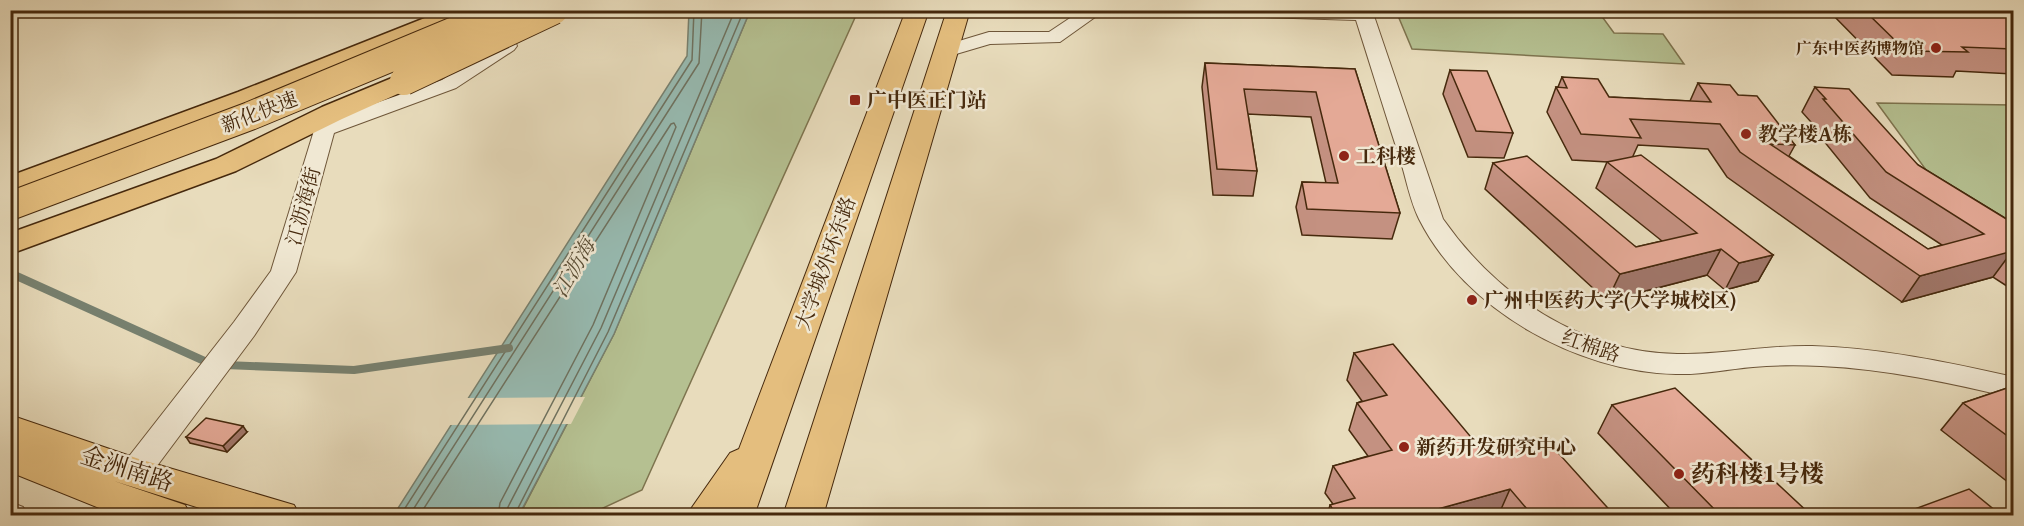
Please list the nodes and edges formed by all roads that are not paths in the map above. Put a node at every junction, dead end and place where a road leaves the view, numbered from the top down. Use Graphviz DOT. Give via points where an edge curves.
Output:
graph roads {
  1 [pos="435,10"];
  2 [pos="468,10"];
  3 [pos="496,10"];
  4 [pos="505,10"];
  5 [pos="554,10"];
  6 [pos="918,10"];
  7 [pos="959,10"];
  8 [pos="1096,10"];
  9 [pos="1236,10"];
  10 [pos="1363,13"];
  11 [pos="946,51"];
  12 [pos="10,170"];
  13 [pos="10,188"];
  14 [pos="10,206"];
  15 [pos="10,244"];
  16 [pos="2013,388"];
  17 [pos="10,429"];
  18 [pos="761,442"];
  19 [pos="10,456"];
  20 [pos="134,473"];
  21 [pos="184,503"];
  22 [pos="280,516"];
  23 [pos="706,516"];
  24 [pos="734,516"];
  25 [pos="803,516"];
  1 -- 12 [label="highway" via="229,92"];
  2 -- 13 [label="highway, 新化快速"];
  3 -- 20 [label="street, 江沥海街" via="507,46 449,84 324,129 287,263 244,329"];
  4 -- 14 [label="highway, 新化快速, bridge" via="250,116"];
  5 -- 15 [label="highway, bridge" via="226,165"];
  6 -- 18 [label="main road, 大学城外环东路"];
  7 -- 11 [label="main road"];
  8 -- 11 [label="street" via="1053,38 989,38"];
  9 -- 10 [label="street"];
  10 -- 16 [label="street, 红棉路" via="1431,219 1472,273 1502,300 1542,327 1597,350 1642,361 1688,364 1763,356 1842,357 1929,368"];
  11 -- 25 [label="main road"];
  17 -- 20 [label="main road, 金洲南路"];
  18 -- 23 [label="main road"];
  18 -- 24 [label="main road, 大学城外环东路"];
  19 -- 21 [label="main road, 金洲南路" via="114,498"];
  20 -- 21 [label="main road, 金洲南路"];
  21 -- 22 [label="main road, 金洲南路"];
}
